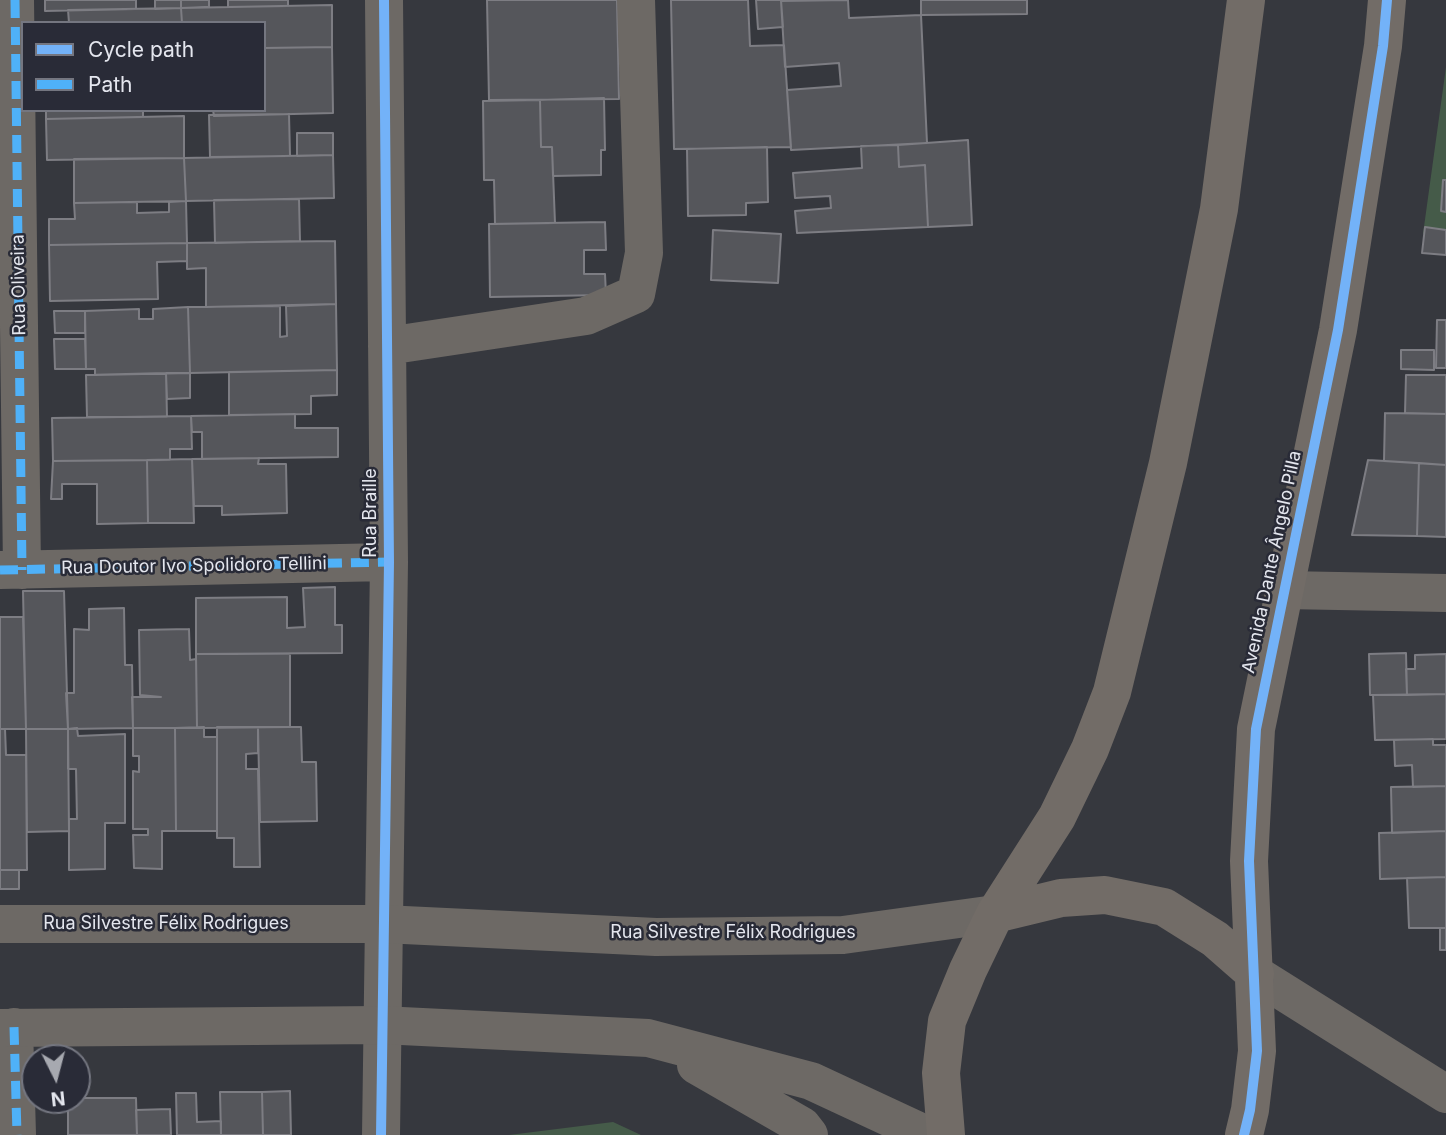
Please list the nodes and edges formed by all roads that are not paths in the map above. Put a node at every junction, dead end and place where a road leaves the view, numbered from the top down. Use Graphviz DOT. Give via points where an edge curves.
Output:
graph roads {
  1 [pos="15,0"];
  2 [pos="384,0"];
  3 [pos="636,0"];
  4 [pos="1246,0"];
  5 [pos="1387,0"];
  6 [pos="387,346"];
  7 [pos="389,562"];
  8 [pos="11,570"];
  9 [pos="1284,590"];
  10 [pos="1446,593"];
  11 [pos="995,914"];
  12 [pos="0,924"];
  13 [pos="383,924"];
  14 [pos="1255,974"];
  15 [pos="381,1025"];
  16 [pos="7,1027"];
  17 [pos="648,1038"];
  18 [pos="1446,1094"];
  19 [pos="17,1135"];
  20 [pos="381,1135"];
  21 [pos="809,1135"];
  22 [pos="928,1135"];
  23 [pos="946,1135"];
  24 [pos="1244,1135"];
  1 -- 8 [label="street, Rua Oliveira"];
  2 -- 6 [label="street, Rua Braille"];
  3 -- 6 [label="street" via="644,253 636,294 586,316"];
  4 -- 11 [label="main road" via="1219,209 1168,463 1112,692 1057,817"];
  5 -- 9 [label="main road, Avenida Dante Ângelo Pilla" via="1338,330"];
  6 -- 7 [label="street, Rua Braille"];
  7 -- 8 [label="street, Rua Doutor Ivo Spolidoro Tellini"];
  7 -- 13 [label="street, Rua Braille"];
  9 -- 10 [label="street"];
  9 -- 14 [label="main road, Avenida Dante Ângelo Pilla" via="1256,729 1249,860"];
  11 -- 13 [label="street, Rua Silvestre Félix Rodrigues" via="843,935 656,936"];
  11 -- 14 [label="main road, Rua Silvestre Félix Rodrigues" via="1061,898 1105,895 1164,907 1215,939"];
  11 -- 23 [label="main road" via="947,1021 941,1073"];
  12 -- 13 [label="street, Rua Silvestre Félix Rodrigues"];
  13 -- 15 [label="street, Rua Braille"];
  14 -- 18 [label="street, Rua Silvestre Félix Rodrigues"];
  14 -- 24 [label="main road, Avenida Dante Ângelo Pilla" via="1257,1051"];
  15 -- 16 [label="street"];
  15 -- 17 [label="street"];
  15 -- 20 [label="street, Rua Braille"];
  16 -- 19 [label="street"];
  17 -- 21 [label="street" via="802,1126"];
  17 -- 22 [label="street" via="811,1081"];
}
